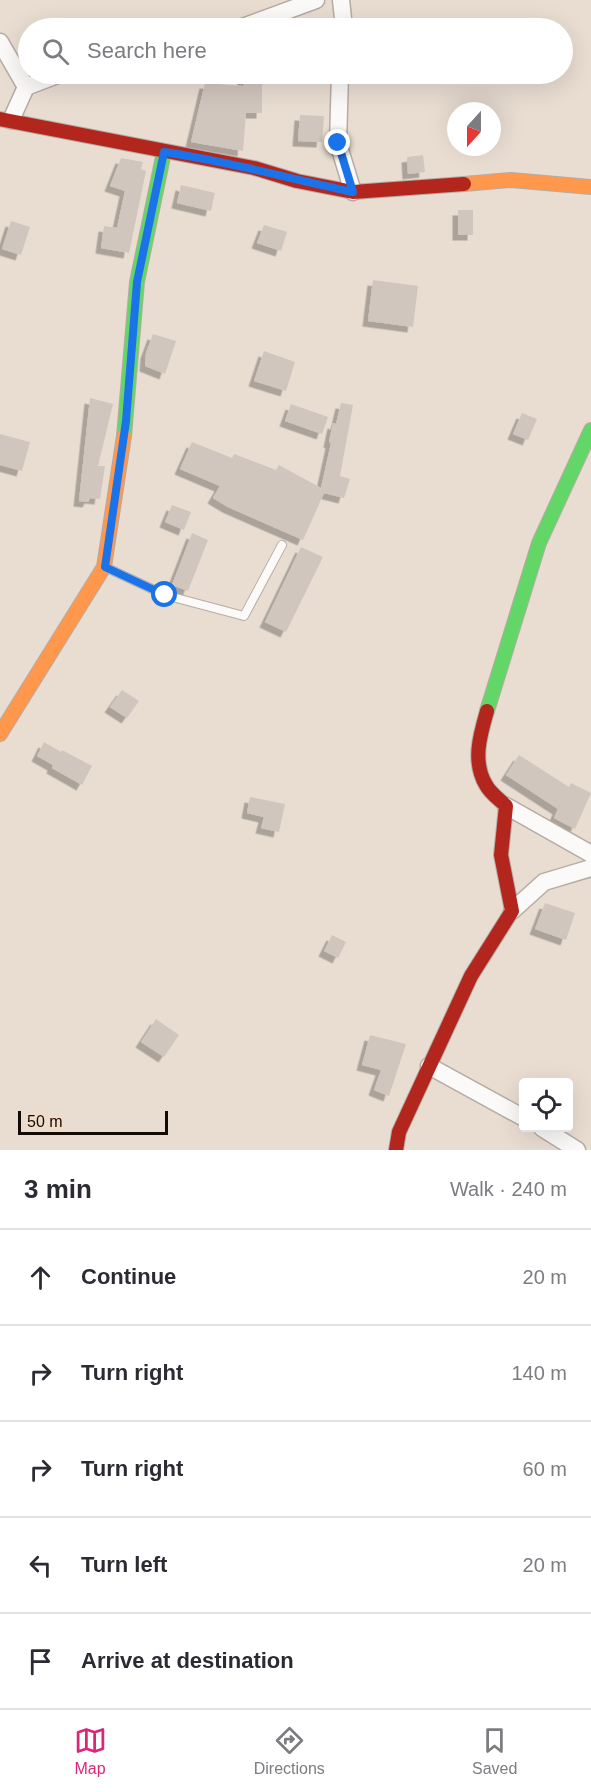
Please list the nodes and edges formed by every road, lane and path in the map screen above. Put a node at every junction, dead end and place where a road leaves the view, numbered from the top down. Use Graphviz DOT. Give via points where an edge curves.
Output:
graph roads {
  1 [pos="316,0"];
  2 [pos="341,0"];
  3 [pos="267,18"];
  4 [pos="343,18"];
  5 [pos="0,42"];
  6 [pos="18,73"];
  7 [pos="24,84"];
  8 [pos="34,84"];
  9 [pos="340,84"];
  10 [pos="26,87"];
  11 [pos="5,120"];
  12 [pos="164,152"];
  13 [pos="591,187"];
  14 [pos="353,192"];
  15 [pos="591,430"];
  16 [pos="282,545"];
  17 [pos="105,567"];
  18 [pos="0,734"];
  19 [pos="506,806"];
  20 [pos="591,854"];
  21 [pos="591,868"];
  22 [pos="512,911"];
  23 [pos="429,1066"];
  24 [pos="519,1115"];
  25 [pos="548,1132"];
  26 [pos="396,1150"];
  27 [pos="577,1150"];
  1 -- 3 [label="street"];
  2 -- 4 [label="street"];
  5 -- 6 [label="street"];
  7 -- 10 [label="street"];
  8 -- 10 [label="street"];
  9 -- 14 [label="street" via="338,143"];
  10 -- 11 [label="street"];
  11 -- 12 [label="street"];
  12 -- 14 [label="street"];
  12 -- 17 [label="street" via="137,282 126,421"];
  13 -- 14 [label="street" via="511,180"];
  15 -- 19 [label="street" via="539,543 479,737 478,763 486,786"];
  16 -- 17 [label="lane" via="244,615 165,595"];
  17 -- 18 [label="street"];
  19 -- 20 [label="street"];
  19 -- 22 [label="street" via="501,855"];
  21 -- 22 [label="street" via="544,882"];
  22 -- 23 [label="street" via="471,976"];
  23 -- 24 [label="street"];
  23 -- 26 [label="street" via="399,1132"];
  25 -- 27 [label="street"];
}
